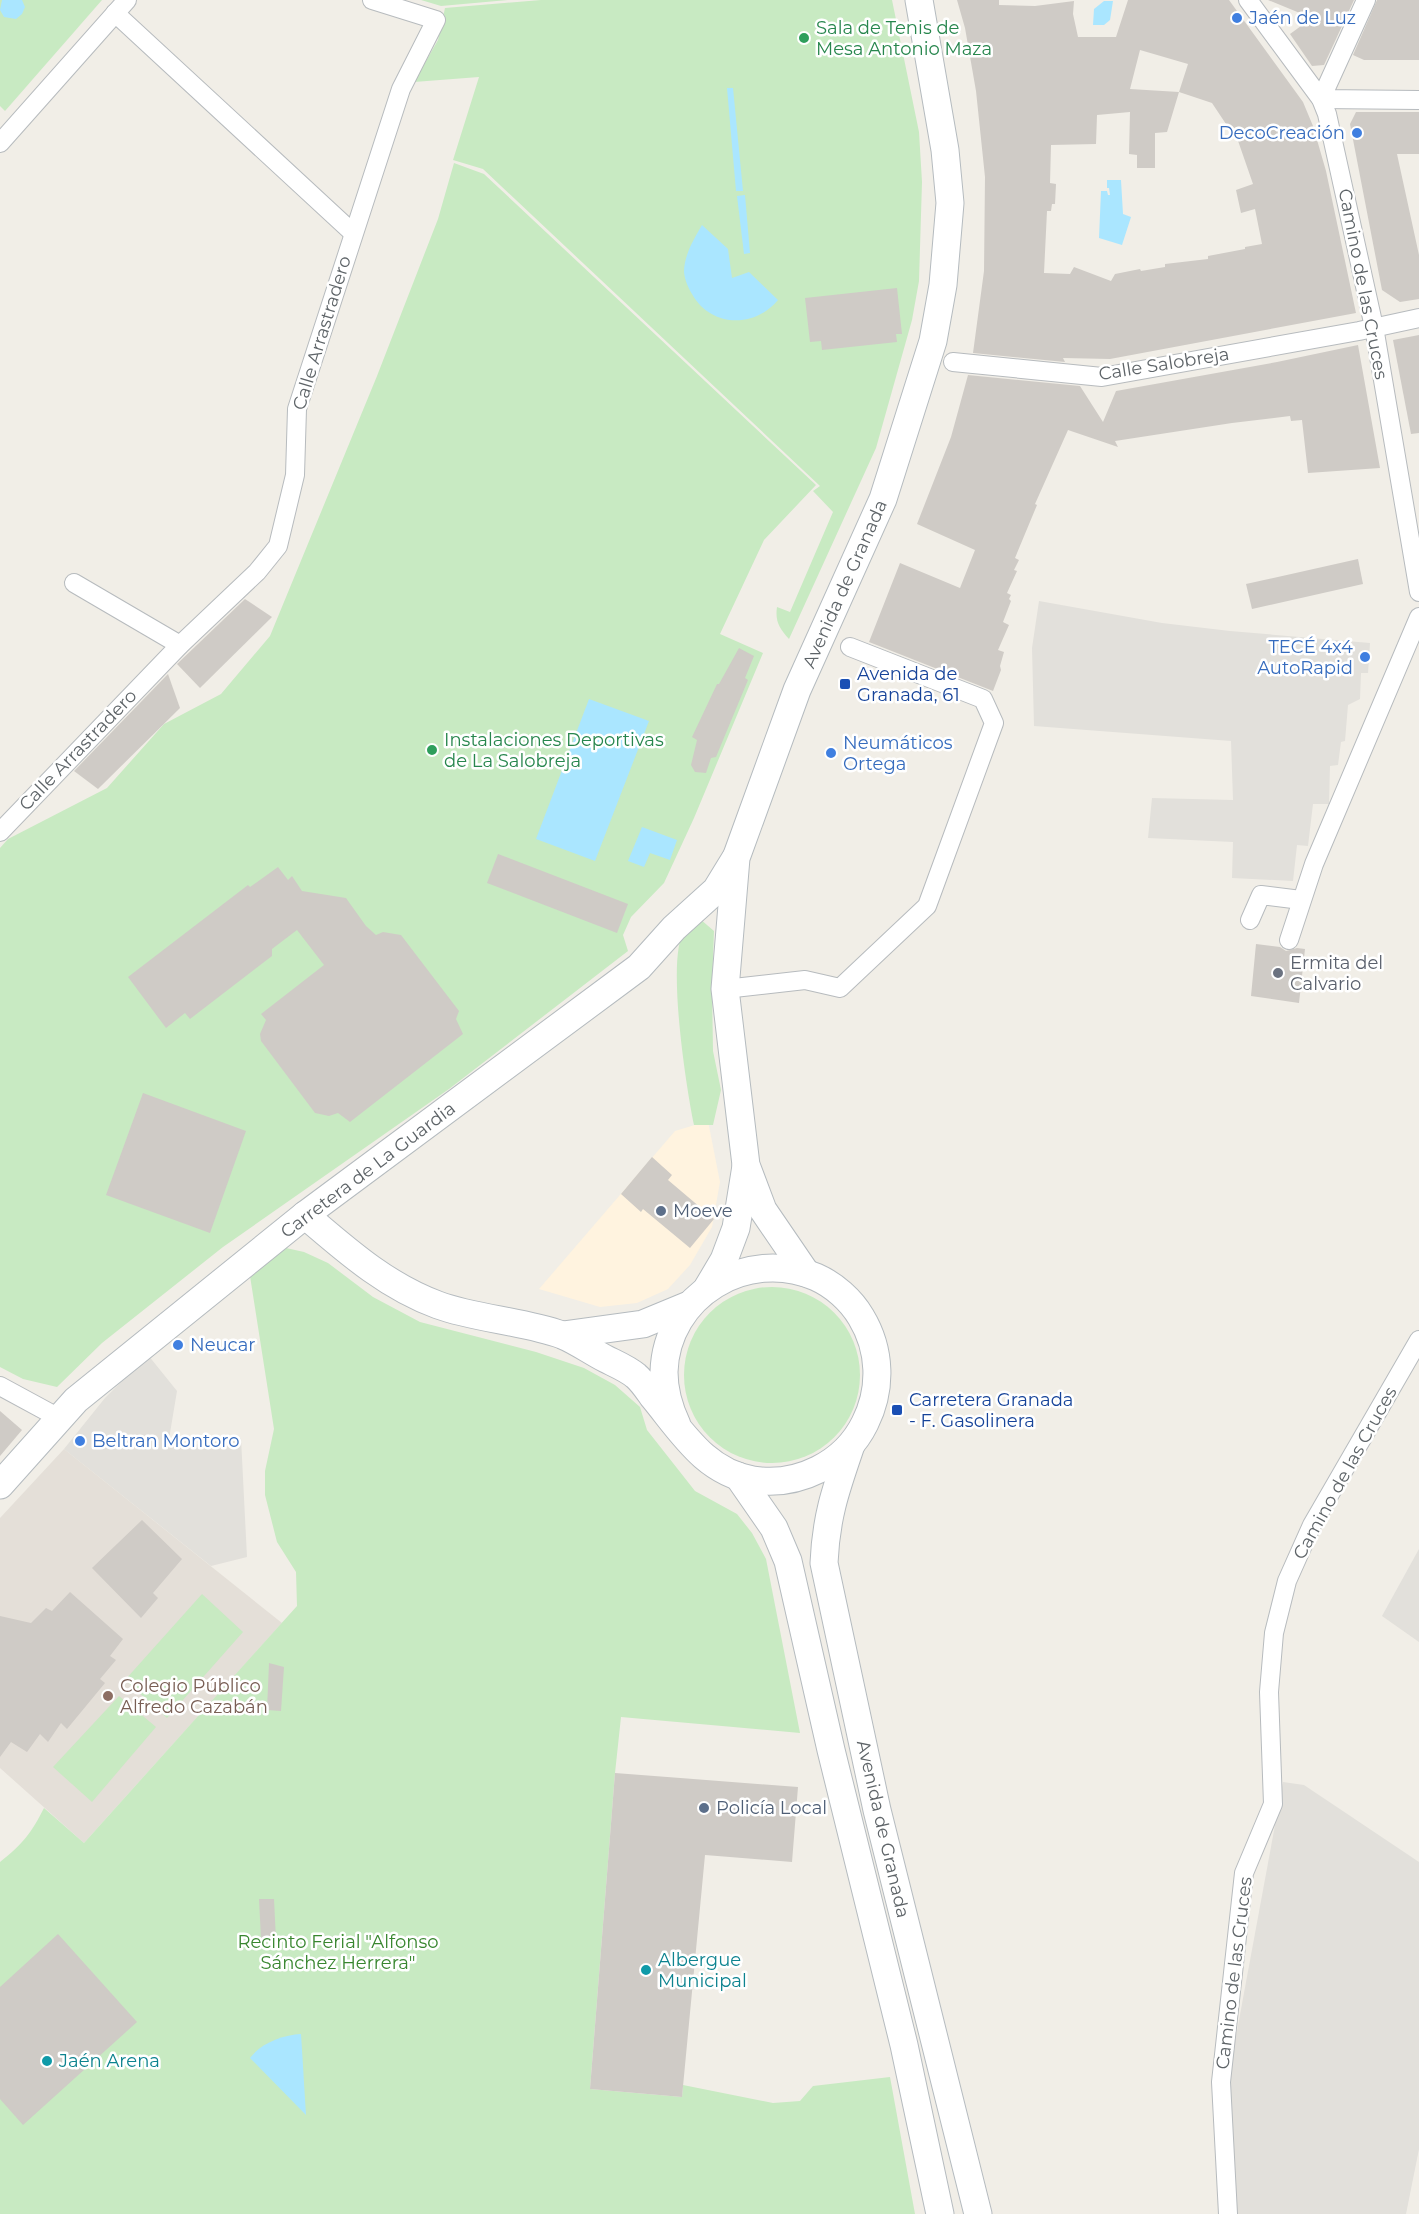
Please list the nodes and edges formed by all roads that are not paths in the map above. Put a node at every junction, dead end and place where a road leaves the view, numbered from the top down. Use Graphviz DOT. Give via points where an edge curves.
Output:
graph roads {
  1 [pos="372,0"];
  2 [pos="920,0"];
  3 [pos="1248,0"];
  4 [pos="1366,0"];
  5 [pos="121,6"];
  6 [pos="1321,99"];
  7 [pos="1419,100"];
  8 [pos="0,143"];
  9 [pos="353,233"];
  10 [pos="1419,318"];
  11 [pos="1374,327"];
  12 [pos="953,362"];
  13 [pos="74,583"];
  14 [pos="1419,592"];
  15 [pos="1419,617"];
  16 [pos="180,645"];
  17 [pos="850,647"];
  18 [pos="0,832"];
  19 [pos="736,858"];
  20 [pos="1301,900"];
  21 [pos="1250,920"];
  22 [pos="1289,940"];
  23 [pos="725,989"];
  24 [pos="746,1165"];
  25 [pos="305,1215"];
  26 [pos="806,1273"];
  27 [pos="699,1296"];
  28 [pos="563,1335"];
  29 [pos="1419,1340"];
  30 [pos="0,1386"];
  31 [pos="59,1418"];
  32 [pos="677,1425"];
  33 [pos="852,1444"];
  34 [pos="738,1476"];
  35 [pos="0,1485"];
  36 [pos="940,2214"];
  37 [pos="978,2214"];
  38 [pos="1228,2214"];
  1 -- 9 [label="street, Calle Arrastradero" via="436,20 401,89"];
  2 -- 19 [label="street, Avenida de Granada" via="950,203 944,285 933,341 883,499 797,690"];
  3 -- 6 [label="street, Camino de las Cruces"];
  4 -- 6 [label="street"];
  5 -- 8 [label="street"];
  5 -- 9 [label="street"];
  6 -- 7 [label="street"];
  6 -- 11 [label="street, Camino de las Cruces" via="1333,134"];
  9 -- 16 [label="street, Calle Arrastradero" via="297,409 295,475 278,546"];
  10 -- 11 [label="street, Calle Salobreja"];
  11 -- 12 [label="street, Calle Salobreja" via="1102,377"];
  11 -- 14 [label="street, Camino de las Cruces"];
  13 -- 16 [label="street"];
  15 -- 20 [label="street"];
  16 -- 18 [label="street, Calle Arrastradero"];
  17 -- 23 [label="street" via="983,699 994,723 927,906 840,988 805,980"];
  19 -- 23 [label="street, Avenida de Granada"];
  19 -- 25 [label="street, Carretera de La Guardia" via="716,890 674,928 639,968"];
  20 -- 21 [label="street" via="1261,895"];
  20 -- 22 [label="street"];
  23 -- 24 [label="street, Avenida de Granada"];
  24 -- 26 [label="street, Avenida de Granada" via="763,1210"];
  24 -- 27 [label="street, Avenida de Granada" via="736,1228 724,1260"];
  25 -- 28 [label="street" via="370,1269 401,1289 439,1306"];
  25 -- 31 [label="street, Carretera de La Guardia" via="76,1400"];
  26 -- 27 [label="street" via="789,1268 755,1268 723,1278"];
  26 -- 33 [label="street" via="849,1301 874,1346 875,1398"];
  27 -- 28 [label="street" via="643,1324"];
  27 -- 32 [label="street" via="675,1328 666,1354 665,1391"];
  28 -- 32 [label="street" via="635,1375"];
  29 -- 38 [label="street, Camino de las Cruces" via="1312,1525 1287,1581 1274,1633 1269,1692 1273,1804 1244,1873 1221,2082"];
  30 -- 31 [label="street"];
  31 -- 35 [label="street, Carretera de La Guardia"];
  32 -- 34 [label="street" via="701,1456"];
  33 -- 34 [label="street" via="828,1464 799,1477 768,1481"];
  33 -- 37 [label="street, Avenida de Granada" via="833,1497 824,1563 877,1810"];
  34 -- 36 [label="street, Avenida de Granada" via="774,1528 788,1561 904,2045"];
}
